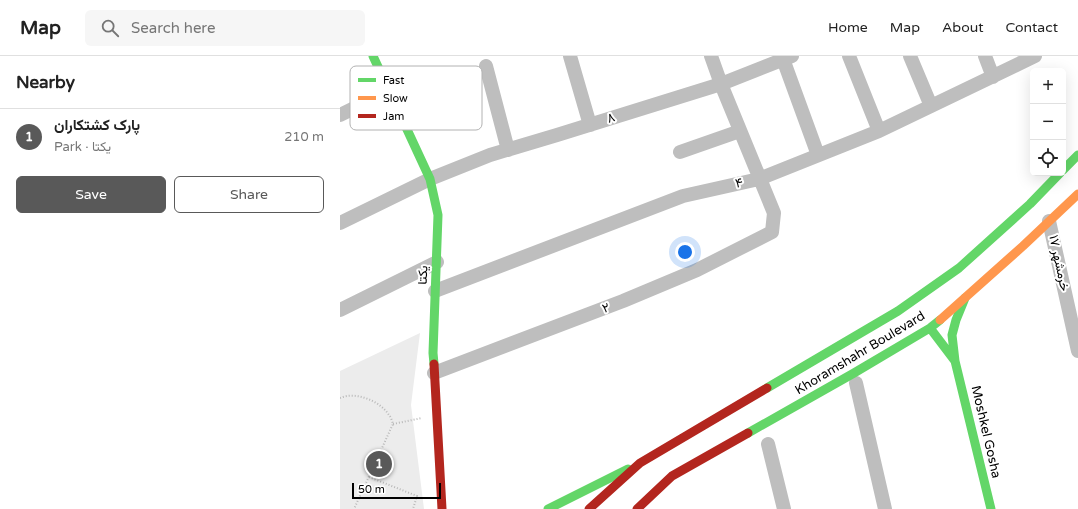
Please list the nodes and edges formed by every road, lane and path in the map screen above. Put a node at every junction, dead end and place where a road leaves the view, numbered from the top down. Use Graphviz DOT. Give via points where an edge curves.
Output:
graph roads {
  1 [pos="373,56"];
  2 [pos="570,56"];
  3 [pos="711,56"];
  4 [pos="849,56"];
  5 [pos="910,56"];
  6 [pos="985,56"];
  7 [pos="1036,56"];
  8 [pos="787,58"];
  9 [pos="378,66"];
  10 [pos="486,66"];
  11 [pos="993,77"];
  12 [pos="721,84"];
  13 [pos="931,106"];
  14 [pos="350,110"];
  15 [pos="340,115"];
  16 [pos="590,125"];
  17 [pos="408,130"];
  18 [pos="740,131"];
  19 [pos="879,131"];
  20 [pos="508,150"];
  21 [pos="680,152"];
  22 [pos="818,155"];
  23 [pos="1078,155"];
  24 [pos="1066,167"];
  25 [pos="1057,176"];
  26 [pos="430,179"];
  27 [pos="759,179"];
  28 [pos="1078,194"];
  29 [pos="1050,221"];
  30 [pos="340,223"];
  31 [pos="436,262"];
  32 [pos="435,291"];
  33 [pos="965,298"];
  34 [pos="340,310"];
  35 [pos="930,328"];
  36 [pos="1078,351"];
  37 [pos="955,361"];
  38 [pos="434,373"];
  39 [pos="856,383"];
  40 [pos="340,398"];
  41 [pos="437,416"];
  42 [pos="393,424"];
  43 [pos="768,444"];
  44 [pos="640,463"];
  45 [pos="369,477"];
  46 [pos="354,509"];
  47 [pos="413,509"];
  48 [pos="442,509"];
  49 [pos="548,509"];
  50 [pos="589,509"];
  51 [pos="637,509"];
  52 [pos="784,509"];
  53 [pos="885,509"];
  54 [pos="990,509"];
  1 -- 9 [label="main road, یکتا"];
  2 -- 16 [label="street"];
  3 -- 12 [label="street"];
  4 -- 19 [label="street"];
  5 -- 13 [label="street"];
  6 -- 11 [label="street"];
  7 -- 11 [label="street, ۴"];
  8 -- 12 [label="street, ۸"];
  8 -- 22 [label="street"];
  10 -- 20 [label="street"];
  11 -- 13 [label="street, ۴"];
  12 -- 16 [label="street, ۸"];
  12 -- 18 [label="street"];
  13 -- 19 [label="street, ۴"];
  14 -- 15 [label="street"];
  16 -- 20 [label="street, ۸"];
  17 -- 26 [label="main road, یکتا"];
  18 -- 21 [label="street"];
  18 -- 27 [label="street"];
  19 -- 22 [label="street, ۴"];
  20 -- 26 [label="street, ۸"];
  22 -- 27 [label="street, ۴"];
  23 -- 24 [label="main road"];
  25 -- 44 [label="main road" via="1030,204 958,268 898,311"];
  26 -- 30 [label="street"];
  26 -- 31 [label="main road, یکتا" via="438,215"];
  27 -- 32 [label="street, ۴" via="683,196"];
  27 -- 38 [label="street, ۲" via="774,213 772,232 697,270 623,301"];
  28 -- 29 [label="main road, Khoramshahr Boulevard"];
  29 -- 33 [label="main road, Khoramshahr Boulevard"];
  29 -- 36 [label="street, ۱۷ خرمشهر"];
  31 -- 32 [label="main road, یکتا"];
  31 -- 34 [label="street"];
  32 -- 38 [label="main road, یکتا"];
  33 -- 35 [label="main road, Khoramshahr Boulevard"];
  33 -- 37 [label="main road, Moshkel Gosha" via="952,335"];
  35 -- 37 [label="main road"];
  35 -- 51 [label="main road, Khoramshahr Boulevard" via="672,476"];
  37 -- 54 [label="main road, Moshkel Gosha"];
  38 -- 41 [label="main road, یکتا"];
  39 -- 53 [label="street"];
  40 -- 42 [label="path" via="358,396 370,399 382,407"];
  41 -- 42 [label="path"];
  41 -- 48 [label="main road, یکتا"];
  42 -- 45 [label="path"];
  43 -- 52 [label="street"];
  44 -- 49 [label="main road"];
  44 -- 50 [label="main road"];
  45 -- 46 [label="path"];
  45 -- 47 [label="path" via="418,496"];
}
